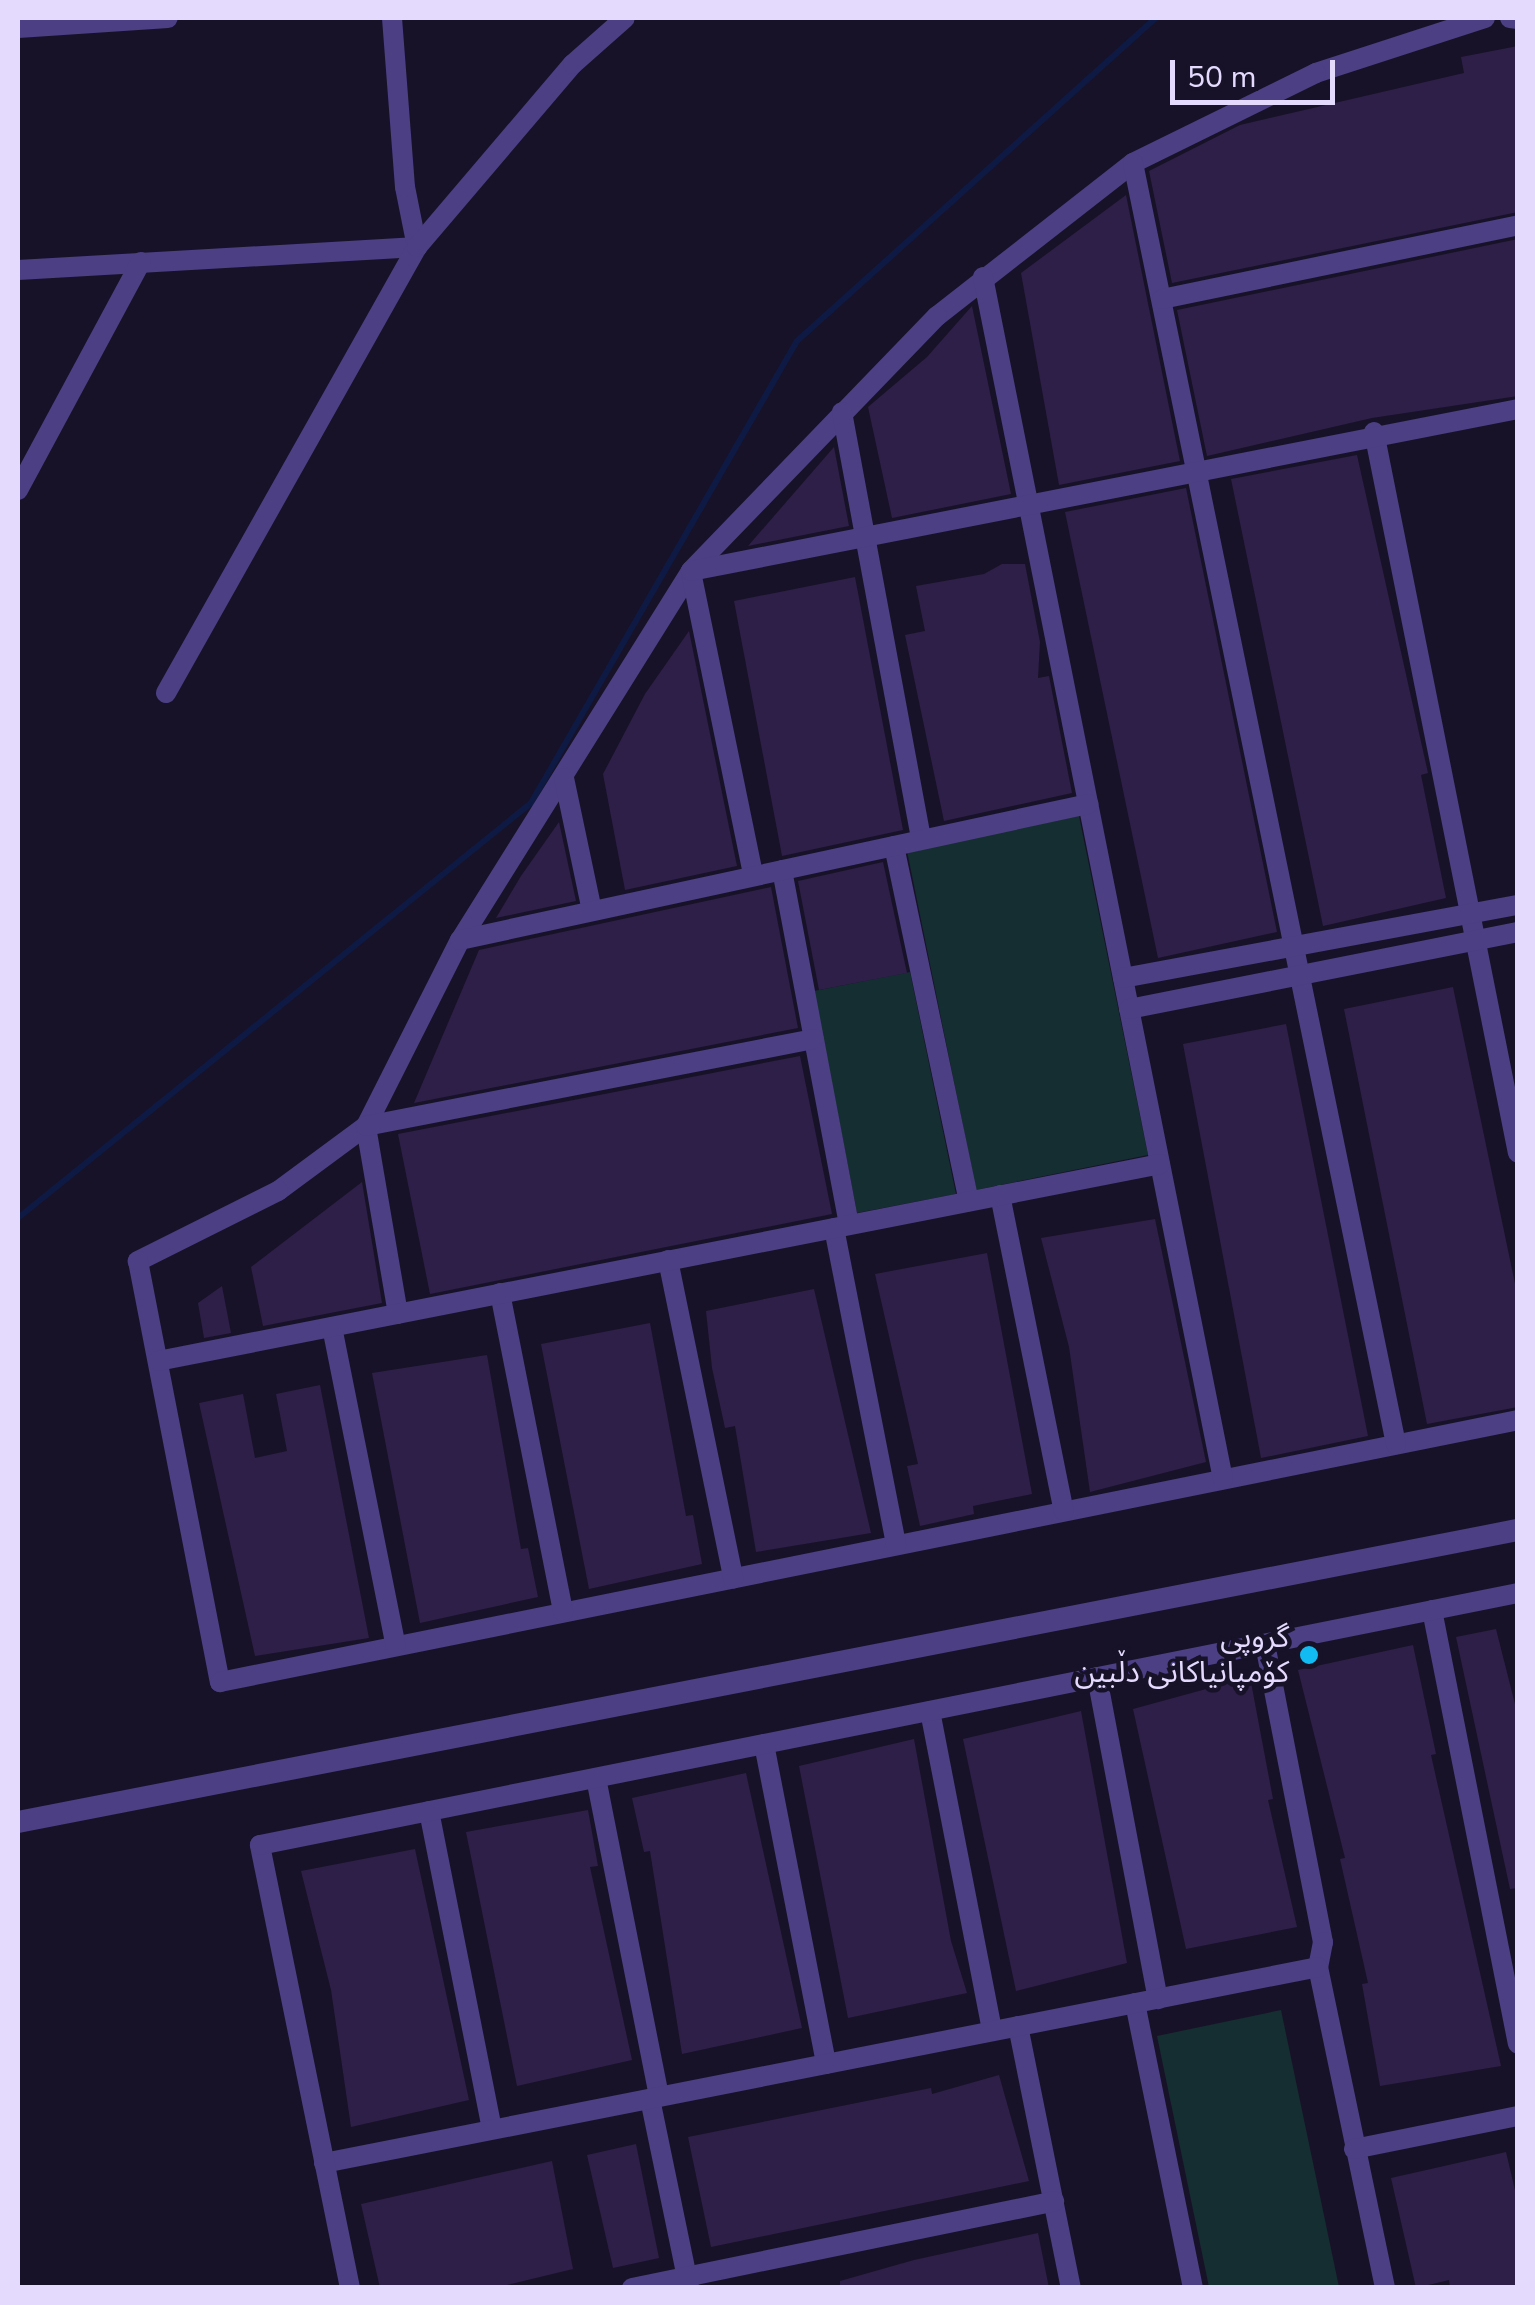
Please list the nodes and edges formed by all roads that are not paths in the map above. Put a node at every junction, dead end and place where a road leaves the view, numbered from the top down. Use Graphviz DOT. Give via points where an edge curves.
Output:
graph roads {
  1 [pos="168,18"];
  2 [pos="392,18"];
  3 [pos="625,18"];
  4 [pos="1485,18"];
  5 [pos="1510,18"];
  6 [pos="1518,19"];
  7 [pos="77,21"];
  8 [pos="18,28"];
  9 [pos="1133,164"];
  10 [pos="1518,225"];
  11 [pos="417,248"];
  12 [pos="142,262"];
  13 [pos="18,270"];
  14 [pos="983,277"];
  15 [pos="1162,299"];
  16 [pos="1518,409"];
  17 [pos="842,412"];
  18 [pos="1374,432"];
  19 [pos="1198,468"];
  20 [pos="18,490"];
  21 [pos="1028,502"];
  22 [pos="865,536"];
  23 [pos="691,571"];
  24 [pos="166,693"];
  25 [pos="564,778"];
  26 [pos="1088,804"];
  27 [pos="920,838"];
  28 [pos="894,846"];
  29 [pos="782,870"];
  30 [pos="753,874"];
  31 [pos="1518,905"];
  32 [pos="592,912"];
  33 [pos="1470,914"];
  34 [pos="1518,932"];
  35 [pos="460,940"];
  36 [pos="1476,940"];
  37 [pos="1296,946"];
  38 [pos="1302,975"];
  39 [pos="1123,978"];
  40 [pos="1130,1009"];
  41 [pos="814,1039"];
  42 [pos="366,1126"];
  43 [pos="1518,1153"];
  44 [pos="1160,1164"];
  45 [pos="1000,1195"];
  46 [pos="969,1201"];
  47 [pos="842,1226"];
  48 [pos="668,1260"];
  49 [pos="500,1294"];
  50 [pos="398,1314"];
  51 [pos="332,1327"];
  52 [pos="158,1361"];
  53 [pos="1518,1420"];
  54 [pos="1396,1444"];
  55 [pos="1223,1479"];
  56 [pos="1064,1511"];
  57 [pos="1518,1530"];
  58 [pos="896,1545"];
  59 [pos="733,1578"];
  60 [pos="1518,1593"];
  61 [pos="1432,1610"];
  62 [pos="563,1612"];
  63 [pos="1264,1644"];
  64 [pos="396,1646"];
  65 [pos="1097,1677"];
  66 [pos="930,1711"];
  67 [pos="764,1744"];
  68 [pos="596,1778"];
  69 [pos="430,1812"];
  70 [pos="18,1822"];
  71 [pos="1318,1967"];
  72 [pos="1158,1998"];
  73 [pos="1135,2003"];
  74 [pos="1018,2026"];
  75 [pos="992,2031"];
  76 [pos="1518,2044"];
  77 [pos="826,2064"];
  78 [pos="654,2098"];
  79 [pos="1518,2116"];
  80 [pos="492,2130"];
  81 [pos="1354,2149"];
  82 [pos="324,2162"];
  83 [pos="1054,2201"];
  84 [pos="688,2282"];
  85 [pos="350,2288"];
  86 [pos="632,2288"];
  87 [pos="1071,2288"];
  88 [pos="1193,2288"];
  89 [pos="1385,2288"];
  1 -- 7 [label="street"];
  2 -- 11 [label="street" via="405,188"];
  3 -- 11 [label="street" via="573,64"];
  4 -- 9 [label="street" via="1316,72"];
  5 -- 6 [label="street"];
  7 -- 8 [label="street"];
  9 -- 14 [label="street"];
  9 -- 15 [label="street"];
  10 -- 15 [label="street"];
  11 -- 12 [label="street"];
  11 -- 24 [label="street"];
  12 -- 13 [label="street"];
  12 -- 20 [label="street"];
  14 -- 17 [label="street"];
  14 -- 21 [label="street"];
  15 -- 19 [label="street"];
  16 -- 18 [label="street"];
  17 -- 22 [label="street"];
  17 -- 23 [label="street"];
  18 -- 19 [label="street"];
  18 -- 33 [label="street"];
  19 -- 21 [label="street"];
  19 -- 37 [label="street"];
  21 -- 22 [label="street"];
  21 -- 26 [label="street"];
  22 -- 23 [label="street"];
  22 -- 27 [label="street"];
  23 -- 25 [label="street"];
  23 -- 30 [label="street"];
  25 -- 32 [label="street"];
  25 -- 35 [label="street"];
  26 -- 27 [label="street"];
  26 -- 39 [label="street"];
  27 -- 28 [label="street"];
  28 -- 29 [label="street"];
  28 -- 46 [label="street"];
  29 -- 30 [label="street"];
  29 -- 41 [label="street"];
  30 -- 32 [label="street"];
  31 -- 33 [label="street"];
  32 -- 35 [label="street"];
  33 -- 36 [label="street"];
  33 -- 37 [label="street"];
  34 -- 36 [label="street"];
  35 -- 42 [label="street"];
  36 -- 38 [label="street"];
  36 -- 43 [label="street"];
  37 -- 38 [label="street"];
  37 -- 39 [label="street"];
  38 -- 40 [label="street"];
  38 -- 54 [label="street"];
  39 -- 40 [label="street"];
  40 -- 44 [label="street"];
  41 -- 42 [label="street"];
  41 -- 47 [label="street"];
  42 -- 50 [label="street"];
  42 -- 52 [label="street" via="278,1191 138,1261"];
  44 -- 45 [label="street"];
  44 -- 55 [label="street"];
  45 -- 46 [label="street"];
  45 -- 56 [label="street"];
  46 -- 47 [label="street"];
  47 -- 48 [label="street"];
  47 -- 58 [label="street"];
  48 -- 49 [label="street"];
  48 -- 59 [label="street"];
  49 -- 50 [label="street"];
  49 -- 62 [label="street"];
  50 -- 51 [label="street"];
  51 -- 52 [label="street"];
  51 -- 64 [label="street"];
  52 -- 64 [label="street" via="220,1682"];
  53 -- 54 [label="street"];
  54 -- 55 [label="street"];
  55 -- 56 [label="street"];
  56 -- 58 [label="street"];
  57 -- 70 [label="street"];
  58 -- 59 [label="street"];
  59 -- 62 [label="street"];
  60 -- 61 [label="street"];
  61 -- 63 [label="street"];
  61 -- 76 [label="street"];
  62 -- 64 [label="street"];
  63 -- 65 [label="street"];
  63 -- 71 [label="street" via="1323,1942"];
  65 -- 66 [label="street"];
  65 -- 72 [label="street"];
  66 -- 67 [label="street"];
  66 -- 75 [label="street"];
  67 -- 68 [label="street"];
  67 -- 77 [label="street"];
  68 -- 69 [label="street"];
  68 -- 78 [label="street"];
  69 -- 80 [label="street"];
  69 -- 82 [label="street" via="260,1845"];
  71 -- 72 [label="street"];
  71 -- 81 [label="street"];
  72 -- 73 [label="street"];
  73 -- 74 [label="street"];
  73 -- 88 [label="street"];
  74 -- 75 [label="street"];
  74 -- 83 [label="street"];
  75 -- 77 [label="street"];
  77 -- 78 [label="street"];
  78 -- 80 [label="street"];
  78 -- 84 [label="street"];
  79 -- 81 [label="street"];
  80 -- 82 [label="street"];
  81 -- 89 [label="street"];
  82 -- 85 [label="street"];
  83 -- 84 [label="street"];
  83 -- 87 [label="street"];
  84 -- 86 [label="street"];
}
